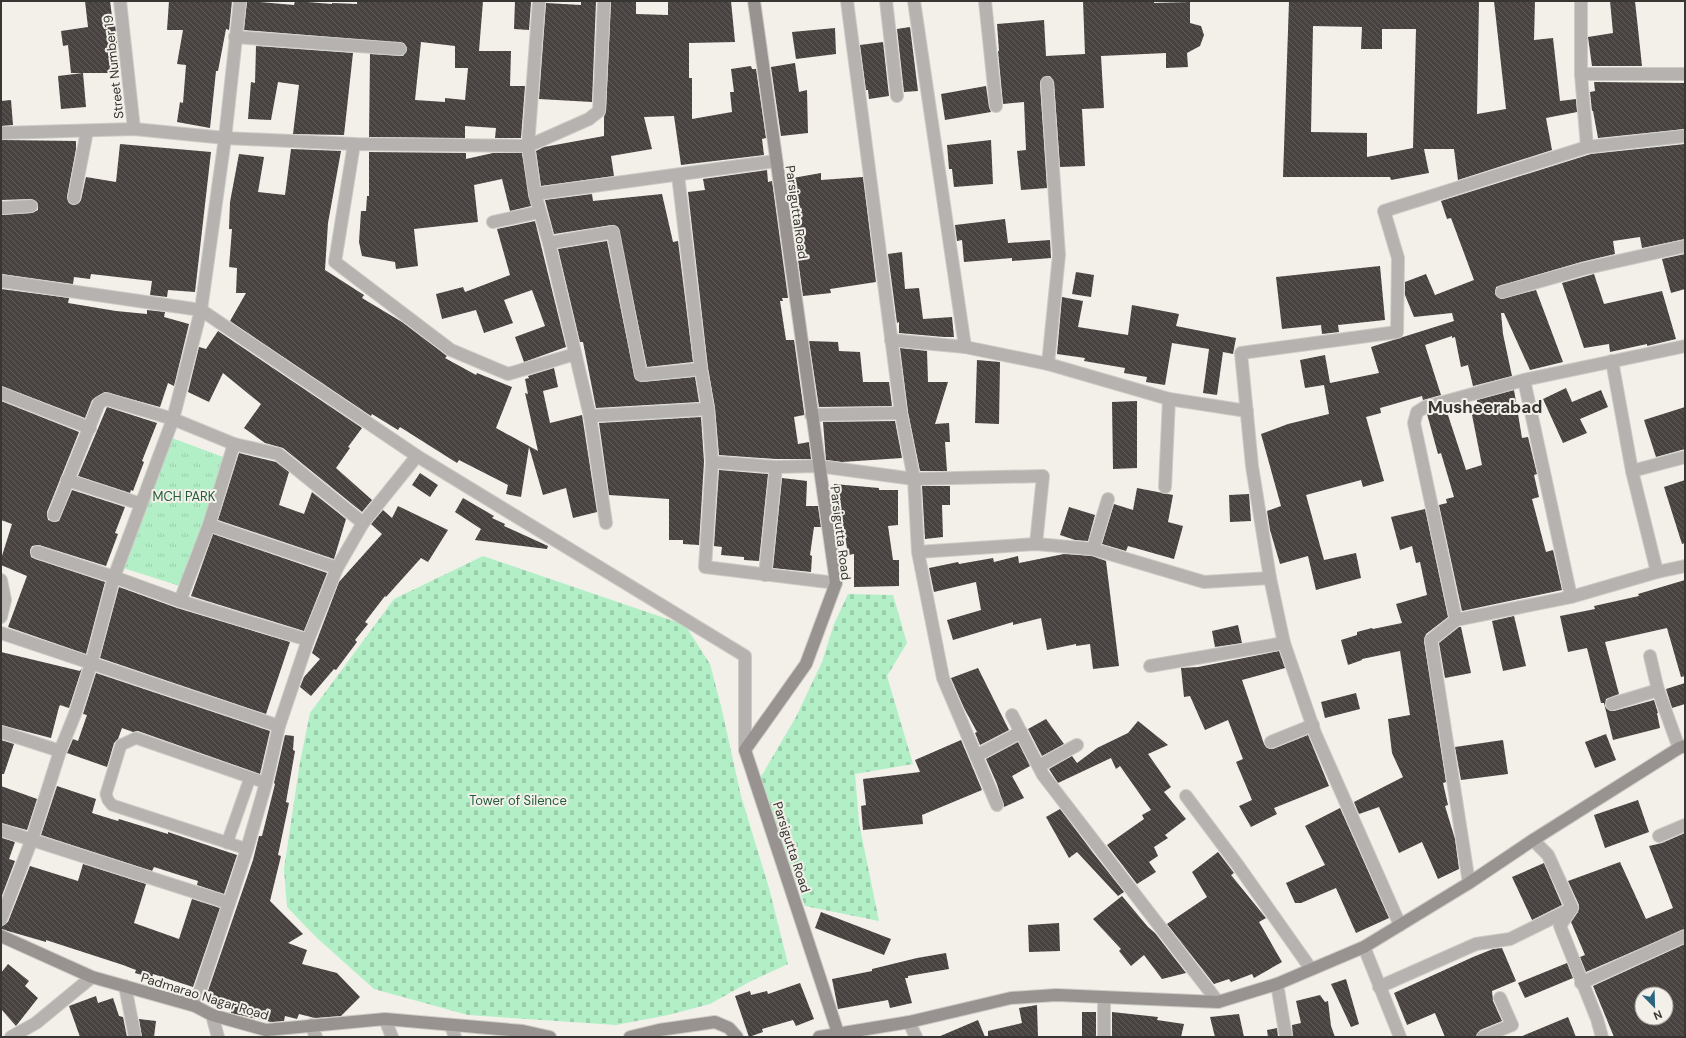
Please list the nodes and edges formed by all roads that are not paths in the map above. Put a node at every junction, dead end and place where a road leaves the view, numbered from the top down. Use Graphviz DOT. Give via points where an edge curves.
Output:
graph roads {
  1 [pos="120,1"];
  2 [pos="240,1"];
  3 [pos="539,1"];
  4 [pos="604,1"];
  5 [pos="754,1"];
  6 [pos="847,1"];
  7 [pos="886,1"];
  8 [pos="914,1"];
  9 [pos="985,1"];
  10 [pos="1581,1"];
  11 [pos="236,36"];
  12 [pos="400,49"];
  13 [pos="1581,74"];
  14 [pos="1685,74"];
  15 [pos="1047,83"];
  16 [pos="897,96"];
  17 [pos="996,106"];
  18 [pos="134,129"];
  19 [pos="87,131"];
  20 [pos="1,133"];
  21 [pos="1685,136"];
  22 [pos="225,138"];
  23 [pos="354,144"];
  24 [pos="528,146"];
  25 [pos="1587,148"];
  26 [pos="776,161"];
  27 [pos="678,175"];
  28 [pos="535,194"];
  29 [pos="74,198"];
  30 [pos="31,206"];
  31 [pos="1,208"];
  32 [pos="539,212"];
  33 [pos="494,222"];
  34 [pos="549,243"];
  35 [pos="1685,246"];
  36 [pos="1,281"];
  37 [pos="1502,292"];
  38 [pos="201,310"];
  39 [pos="891,340"];
  40 [pos="1685,346"];
  41 [pos="965,347"];
  42 [pos="575,354"];
  43 [pos="1612,361"];
  44 [pos="1048,364"];
  45 [pos="701,369"];
  46 [pos="1524,380"];
  47 [pos="1,393"];
  48 [pos="1169,399"];
  49 [pos="708,409"];
  50 [pos="1247,411"];
  51 [pos="901,413"];
  52 [pos="811,415"];
  53 [pos="590,416"];
  54 [pos="173,419"];
  55 [pos="90,428"];
  56 [pos="234,444"];
  57 [pos="417,456"];
  58 [pos="1685,457"];
  59 [pos="712,462"];
  60 [pos="818,466"];
  61 [pos="776,467"];
  62 [pos="1632,471"];
  63 [pos="914,479"];
  64 [pos="68,480"];
  65 [pos="1165,487"];
  66 [pos="1108,499"];
  67 [pos="141,504"];
  68 [pos="54,515"];
  69 [pos="363,523"];
  70 [pos="606,523"];
  71 [pos="209,525"];
  72 [pos="1036,544"];
  73 [pos="1093,549"];
  74 [pos="37,552"];
  75 [pos="918,552"];
  76 [pos="1685,566"];
  77 [pos="337,568"];
  78 [pos="1657,572"];
  79 [pos="765,575"];
  80 [pos="114,577"];
  81 [pos="1270,578"];
  82 [pos="1,580"];
  83 [pos="836,583"];
  84 [pos="1571,597"];
  85 [pos="180,601"];
  86 [pos="1,616"];
  87 [pos="1456,620"];
  88 [pos="1,633"];
  89 [pos="308,640"];
  90 [pos="1284,643"];
  91 [pos="1650,656"];
  92 [pos="91,664"];
  93 [pos="1150,666"];
  94 [pos="1658,690"];
  95 [pos="1612,704"];
  96 [pos="1012,715"];
  97 [pos="1313,725"];
  98 [pos="279,726"];
  99 [pos="1,732"];
  100 [pos="1021,732"];
  101 [pos="1271,742"];
  102 [pos="1077,745"];
  103 [pos="1682,747"];
  104 [pos="745,750"];
  105 [pos="60,751"];
  106 [pos="976,756"];
  107 [pos="1039,766"];
  108 [pos="250,778"];
  109 [pos="266,783"];
  110 [pos="1186,796"];
  111 [pos="997,806"];
  112 [pos="1685,825"];
  113 [pos="1,830"];
  114 [pos="1659,836"];
  115 [pos="32,839"];
  116 [pos="1533,840"];
  117 [pos="227,842"];
  118 [pos="247,849"];
  119 [pos="1469,883"];
  120 [pos="229,903"];
  121 [pos="1572,908"];
  122 [pos="1,919"];
  123 [pos="1400,925"];
  124 [pos="1,936"];
  125 [pos="1685,936"];
  126 [pos="1364,947"];
  127 [pos="1311,969"];
  128 [pos="92,977"];
  129 [pos="1581,983"];
  130 [pos="1277,984"];
  131 [pos="125,986"];
  132 [pos="1379,987"];
  133 [pos="1104,998"];
  134 [pos="1500,998"];
  135 [pos="1218,1002"];
  136 [pos="195,1006"];
  137 [pos="212,1015"];
  138 [pos="385,1019"];
  139 [pos="909,1022"];
  140 [pos="310,1025"];
  141 [pos="451,1026"];
  142 [pos="660,1033"];
  143 [pos="838,1033"];
  144 [pos="267,1034"];
  145 [pos="524,1034"];
  146 [pos="11,1037"];
  147 [pos="136,1037"];
  148 [pos="218,1037"];
  149 [pos="316,1037"];
  150 [pos="392,1037"];
  151 [pos="455,1037"];
  152 [pos="550,1037"];
  153 [pos="630,1037"];
  154 [pos="737,1037"];
  155 [pos="819,1037"];
  156 [pos="916,1037"];
  157 [pos="1104,1037"];
  158 [pos="1286,1037"];
  159 [pos="1400,1037"];
  160 [pos="1483,1037"];
  161 [pos="1602,1037"];
  1 -- 18 [label="street, Street Number 19"];
  2 -- 11 [label="street"];
  3 -- 24 [label="street"];
  4 -- 24 [label="street" via="599,111 589,119"];
  5 -- 26 [label="street, Parsigutta Road"];
  6 -- 39 [label="street"];
  7 -- 16 [label="street"];
  8 -- 41 [label="street"];
  9 -- 17 [label="street"];
  10 -- 13 [label="street"];
  11 -- 12 [label="street"];
  11 -- 22 [label="street"];
  13 -- 14 [label="street"];
  13 -- 25 [label="street"];
  15 -- 44 [label="street" via="1059,255"];
  18 -- 19 [label="street"];
  18 -- 22 [label="street"];
  19 -- 20 [label="street"];
  19 -- 29 [label="street"];
  21 -- 25 [label="street"];
  22 -- 23 [label="street"];
  22 -- 38 [label="street"];
  23 -- 24 [label="street"];
  23 -- 42 [label="street" via="335,262 451,350 508,374"];
  24 -- 28 [label="street"];
  25 -- 50 [label="street" via="1384,211 1398,258 1397,332 1242,353"];
  26 -- 27 [label="street"];
  26 -- 52 [label="street, Parsigutta Road"];
  27 -- 28 [label="street"];
  27 -- 45 [label="street"];
  28 -- 32 [label="street"];
  30 -- 31 [label="street"];
  32 -- 33 [label="street"];
  32 -- 34 [label="street"];
  34 -- 42 [label="street"];
  34 -- 45 [label="street" via="613,232 641,375"];
  35 -- 37 [label="street" via="1583,269"];
  36 -- 38 [label="street"];
  38 -- 54 [label="street"];
  38 -- 57 [label="street"];
  39 -- 41 [label="street"];
  39 -- 51 [label="street"];
  40 -- 43 [label="street"];
  41 -- 44 [label="street"];
  42 -- 53 [label="street"];
  43 -- 46 [label="street"];
  43 -- 62 [label="street"];
  44 -- 48 [label="street"];
  45 -- 49 [label="street"];
  46 -- 84 [label="street"];
  46 -- 87 [label="street" via="1425,407 1417,412 1414,423"];
  47 -- 55 [label="street"];
  48 -- 50 [label="street"];
  48 -- 65 [label="street"];
  49 -- 53 [label="street"];
  49 -- 59 [label="street"];
  50 -- 81 [label="street" via="1252,466"];
  51 -- 52 [label="street"];
  51 -- 63 [label="street"];
  52 -- 60 [label="street, Parsigutta Road"];
  53 -- 70 [label="street"];
  54 -- 55 [label="street" via="106,399 99,403"];
  54 -- 56 [label="street"];
  54 -- 67 [label="street"];
  55 -- 64 [label="street"];
  56 -- 69 [label="street" via="278,454"];
  56 -- 71 [label="street"];
  57 -- 69 [label="street"];
  57 -- 104 [label="street" via="745,656"];
  58 -- 62 [label="street"];
  59 -- 61 [label="street"];
  59 -- 79 [label="street" via="705,567"];
  60 -- 61 [label="street"];
  60 -- 63 [label="street"];
  60 -- 83 [label="street, Parsigutta Road"];
  61 -- 79 [label="street"];
  62 -- 78 [label="street"];
  63 -- 72 [label="street" via="1043,476"];
  63 -- 75 [label="street"];
  64 -- 67 [label="street"];
  64 -- 68 [label="street"];
  66 -- 73 [label="street"];
  67 -- 80 [label="street"];
  69 -- 77 [label="street"];
  71 -- 77 [label="street"];
  71 -- 85 [label="street"];
  72 -- 73 [label="street"];
  72 -- 75 [label="street"];
  73 -- 81 [label="street" via="1204,582"];
  74 -- 80 [label="street"];
  75 -- 106 [label="street" via="943,678"];
  76 -- 78 [label="street"];
  77 -- 89 [label="street"];
  78 -- 84 [label="street"];
  79 -- 83 [label="street"];
  80 -- 85 [label="street"];
  80 -- 92 [label="street"];
  81 -- 90 [label="street"];
  82 -- 86 [label="street" via="5,600"];
  83 -- 104 [label="street, Parsigutta Road" via="806,664"];
  84 -- 87 [label="street"];
  85 -- 89 [label="street"];
  87 -- 119 [label="street" via="1431,640"];
  88 -- 92 [label="street"];
  89 -- 98 [label="street"];
  90 -- 93 [label="street"];
  90 -- 97 [label="street"];
  91 -- 94 [label="street"];
  92 -- 98 [label="street"];
  92 -- 105 [label="street"];
  94 -- 95 [label="street"];
  94 -- 103 [label="street"];
  96 -- 100 [label="street"];
  97 -- 101 [label="street"];
  97 -- 123 [label="street"];
  98 -- 109 [label="street"];
  99 -- 105 [label="street"];
  100 -- 106 [label="street"];
  100 -- 107 [label="street"];
  102 -- 107 [label="street"];
  103 -- 116 [label="street"];
  104 -- 143 [label="street, Parsigutta Road"];
  105 -- 115 [label="street"];
  106 -- 111 [label="street"];
  107 -- 135 [label="street" via="1043,775"];
  108 -- 109 [label="lane"];
  108 -- 117 [label="lane"];
  108 -- 117 [label="lane" via="136,738 121,745 106,794 112,805"];
  109 -- 118 [label="street"];
  110 -- 127 [label="street"];
  112 -- 114 [label="street"];
  113 -- 115 [label="street"];
  115 -- 120 [label="street"];
  115 -- 122 [label="street"];
  116 -- 119 [label="street"];
  116 -- 121 [label="street" via="1548,855"];
  117 -- 118 [label="lane"];
  118 -- 120 [label="street"];
  119 -- 123 [label="street"];
  120 -- 136 [label="street"];
  121 -- 129 [label="street" via="1560,926"];
  121 -- 132 [label="street" via="1510,939 1476,944"];
  123 -- 126 [label="street"];
  124 -- 128 [label="street"];
  125 -- 129 [label="street"];
  126 -- 127 [label="street"];
  126 -- 132 [label="street"];
  127 -- 130 [label="street"];
  128 -- 131 [label="street, Padmarao Nagar Road"];
  128 -- 146 [label="street" via="36,1023"];
  129 -- 161 [label="street"];
  130 -- 135 [label="street"];
  130 -- 158 [label="street"];
  131 -- 136 [label="street, Padmarao Nagar Road"];
  131 -- 147 [label="street"];
  132 -- 159 [label="street"];
  133 -- 135 [label="street"];
  133 -- 139 [label="street" via="1056,995 1011,998"];
  133 -- 157 [label="street"];
  134 -- 160 [label="street" via="1512,1025"];
  136 -- 137 [label="street, Padmarao Nagar Road"];
  137 -- 144 [label="street, Padmarao Nagar Road"];
  137 -- 148 [label="street"];
  138 -- 140 [label="street, Padmarao Nagar Road"];
  138 -- 141 [label="street, Padmarao Nagar Road"];
  138 -- 150 [label="street"];
  139 -- 143 [label="street"];
  139 -- 156 [label="street"];
  140 -- 144 [label="street, Padmarao Nagar Road"];
  140 -- 149 [label="street"];
  141 -- 145 [label="street, Padmarao Nagar Road"];
  141 -- 151 [label="street"];
  142 -- 153 [label="street"];
  142 -- 154 [label="street" via="715,1022 729,1028"];
  143 -- 155 [label="street"];
  145 -- 152 [label="street, Padmarao Nagar Road"];
}
